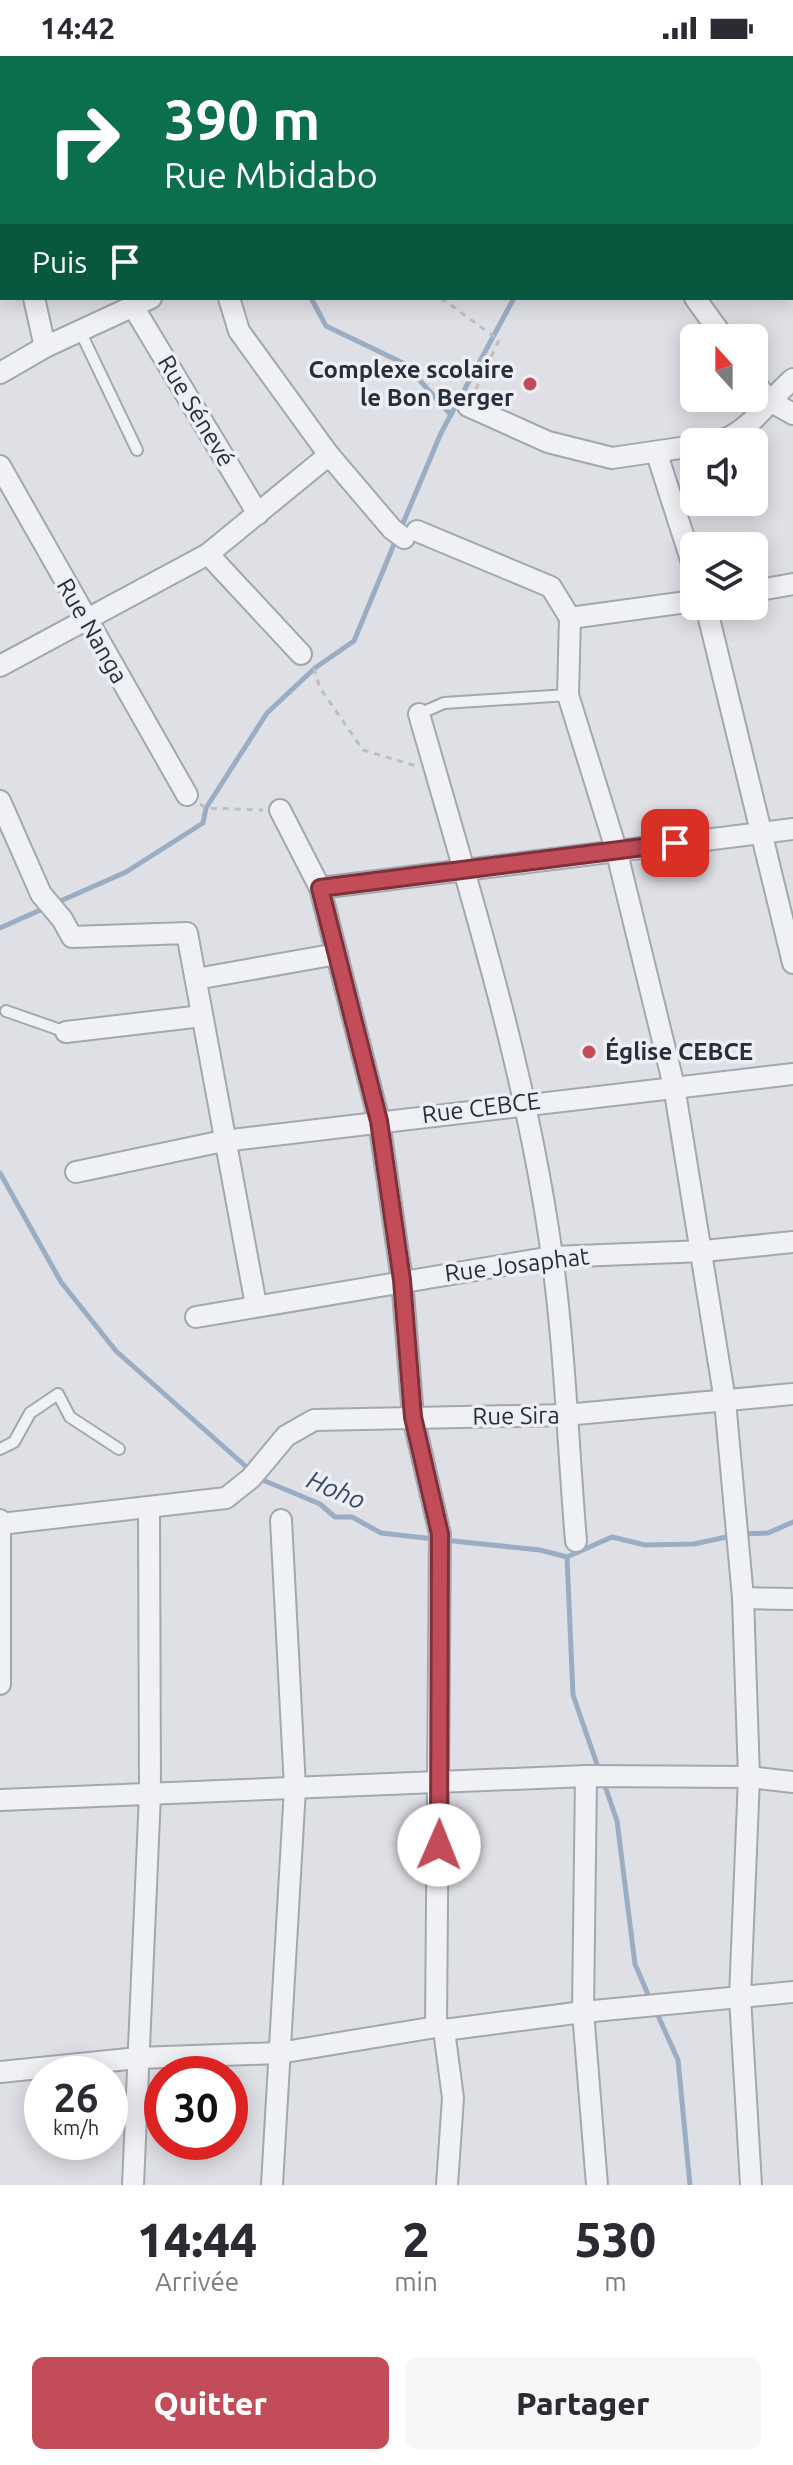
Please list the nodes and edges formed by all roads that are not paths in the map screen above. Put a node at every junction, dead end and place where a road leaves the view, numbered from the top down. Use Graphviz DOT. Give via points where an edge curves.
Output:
graph roads {
  1 [pos="34,300"];
  2 [pos="230,300"];
  3 [pos="696,300"];
  4 [pos="142,303"];
  5 [pos="714,324"];
  6 [pos="80,331"];
  7 [pos="45,347"];
  8 [pos="0,373"];
  9 [pos="793,379"];
  10 [pos="768,400"];
  11 [pos="468,406"];
  12 [pos="759,412"];
  13 [pos="793,414"];
  14 [pos="747,428"];
  15 [pos="680,449"];
  16 [pos="137,450"];
  17 [pos="657,454"];
  18 [pos="329,455"];
  19 [pos="0,466"];
  20 [pos="258,514"];
  21 [pos="682,532"];
  22 [pos="208,554"];
  23 [pos="793,584"];
  24 [pos="768,588"];
  25 [pos="680,603"];
  26 [pos="570,618"];
  27 [pos="710,620"];
  28 [pos="86,622"];
  29 [pos="301,654"];
  30 [pos="0,666"];
  31 [pos="568,695"];
  32 [pos="419,714"];
  33 [pos="187,795"];
  34 [pos="0,801"];
  35 [pos="280,810"];
  36 [pos="793,829"];
  37 [pos="763,834"];
  38 [pos="616,849"];
  39 [pos="465,872"];
  40 [pos="320,888"];
  41 [pos="337,954"];
  42 [pos="793,963"];
  43 [pos="196,979"];
  44 [pos="6,1011"];
  45 [pos="202,1016"];
  46 [pos="66,1032"];
  47 [pos="793,1074"];
  48 [pos="674,1086"];
  49 [pos="524,1103"];
  50 [pos="379,1121"];
  51 [pos="223,1141"];
  52 [pos="76,1172"];
  53 [pos="793,1242"];
  54 [pos="704,1251"];
  55 [pos="552,1257"];
  56 [pos="402,1280"];
  57 [pos="256,1305"];
  58 [pos="196,1317"];
  59 [pos="793,1394"];
  60 [pos="725,1401"];
  61 [pos="565,1415"];
  62 [pos="413,1417"];
  63 [pos="0,1449"];
  64 [pos="119,1449"];
  65 [pos="149,1509"];
  66 [pos="281,1520"];
  67 [pos="1,1523"];
  68 [pos="576,1541"];
  69 [pos="743,1598"];
  70 [pos="793,1599"];
  71 [pos="0,1684"];
  72 [pos="586,1776"];
  73 [pos="749,1777"];
  74 [pos="793,1782"];
  75 [pos="440,1784"];
  76 [pos="295,1788"];
  77 [pos="150,1794"];
  78 [pos="0,1800"];
  79 [pos="793,1992"];
  80 [pos="740,1997"];
  81 [pos="583,2012"];
  82 [pos="440,2029"];
  83 [pos="279,2053"];
  84 [pos="138,2058"];
  85 [pos="0,2072"];
  86 [pos="133,2185"];
  87 [pos="272,2185"];
  88 [pos="447,2185"];
  89 [pos="597,2185"];
  90 [pos="751,2185"];
  1 -- 7 [label="street"];
  2 -- 18 [label="street" via="239,331"];
  3 -- 5 [label="street"];
  4 -- 6 [label="street"];
  4 -- 20 [label="street, Rue Sénevé"];
  6 -- 7 [label="street"];
  6 -- 16 [label="lane"];
  7 -- 8 [label="street"];
  9 -- 10 [label="street"];
  10 -- 13 [label="street"];
  11 -- 17 [label="street" via="548,442 612,458"];
  12 -- 14 [label="street"];
  15 -- 17 [label="street"];
  17 -- 21 [label="street"];
  18 -- 20 [label="street"];
  18 -- 26 [label="street" via="404,533 551,587"];
  19 -- 28 [label="street, Rue Nanga"];
  20 -- 22 [label="street"];
  22 -- 28 [label="street"];
  22 -- 29 [label="street"];
  23 -- 24 [label="street"];
  25 -- 26 [label="street"];
  26 -- 31 [label="street"];
  27 -- 37 [label="street"];
  28 -- 30 [label="street"];
  28 -- 33 [label="street, Rue Nanga"];
  31 -- 32 [label="lane" via="444,703"];
  31 -- 38 [label="street"];
  32 -- 39 [label="street"];
  34 -- 43 [label="street" via="41,894 72,937 187,933"];
  35 -- 40 [label="street"];
  36 -- 37 [label="street"];
  37 -- 38 [label="street"];
  37 -- 42 [label="street"];
  38 -- 39 [label="street"];
  38 -- 48 [label="street"];
  39 -- 40 [label="street"];
  39 -- 49 [label="street"];
  40 -- 41 [label="street"];
  41 -- 43 [label="street"];
  41 -- 50 [label="street"];
  43 -- 45 [label="street"];
  44 -- 46 [label="lane"];
  45 -- 46 [label="street"];
  45 -- 51 [label="street"];
  47 -- 48 [label="street, Rue CEBCE"];
  48 -- 49 [label="street, Rue CEBCE"];
  48 -- 54 [label="street"];
  49 -- 50 [label="street, Rue CEBCE"];
  49 -- 55 [label="street"];
  50 -- 51 [label="street, Rue CEBCE"];
  50 -- 56 [label="street"];
  51 -- 52 [label="street, Rue CEBCE"];
  51 -- 57 [label="street"];
  53 -- 54 [label="street, Rue Josaphat"];
  54 -- 55 [label="street, Rue Josaphat"];
  54 -- 60 [label="street"];
  55 -- 56 [label="street, Rue Josaphat"];
  55 -- 61 [label="street"];
  56 -- 57 [label="street, Rue Josaphat"];
  56 -- 62 [label="street"];
  57 -- 58 [label="street, Rue Josaphat"];
  59 -- 60 [label="street, Rue Sira"];
  60 -- 61 [label="street, Rue Sira"];
  60 -- 69 [label="street"];
  61 -- 62 [label="street, Rue Sira"];
  61 -- 68 [label="street"];
  62 -- 65 [label="street, Rue Sira" via="314,1420 286,1436 226,1498"];
  62 -- 75 [label="street" via="441,1539"];
  63 -- 64 [label="lane" via="14,1442 30,1413 58,1394 70,1417"];
  65 -- 67 [label="street, Rue Sira"];
  65 -- 77 [label="street"];
  66 -- 76 [label="street"];
  67 -- 71 [label="street"];
  69 -- 70 [label="street"];
  69 -- 73 [label="street"];
  72 -- 73 [label="street"];
  72 -- 75 [label="street"];
  72 -- 81 [label="street"];
  73 -- 74 [label="street"];
  73 -- 80 [label="street"];
  75 -- 76 [label="street"];
  75 -- 82 [label="street"];
  76 -- 77 [label="street"];
  76 -- 83 [label="street"];
  77 -- 78 [label="street"];
  77 -- 84 [label="street"];
  79 -- 80 [label="street"];
  80 -- 81 [label="street"];
  80 -- 90 [label="street"];
  81 -- 82 [label="street"];
  81 -- 89 [label="street"];
  82 -- 83 [label="street"];
  82 -- 88 [label="street" via="453,2098"];
  83 -- 84 [label="street"];
  83 -- 87 [label="street"];
  84 -- 85 [label="street"];
  84 -- 86 [label="street"];
}
